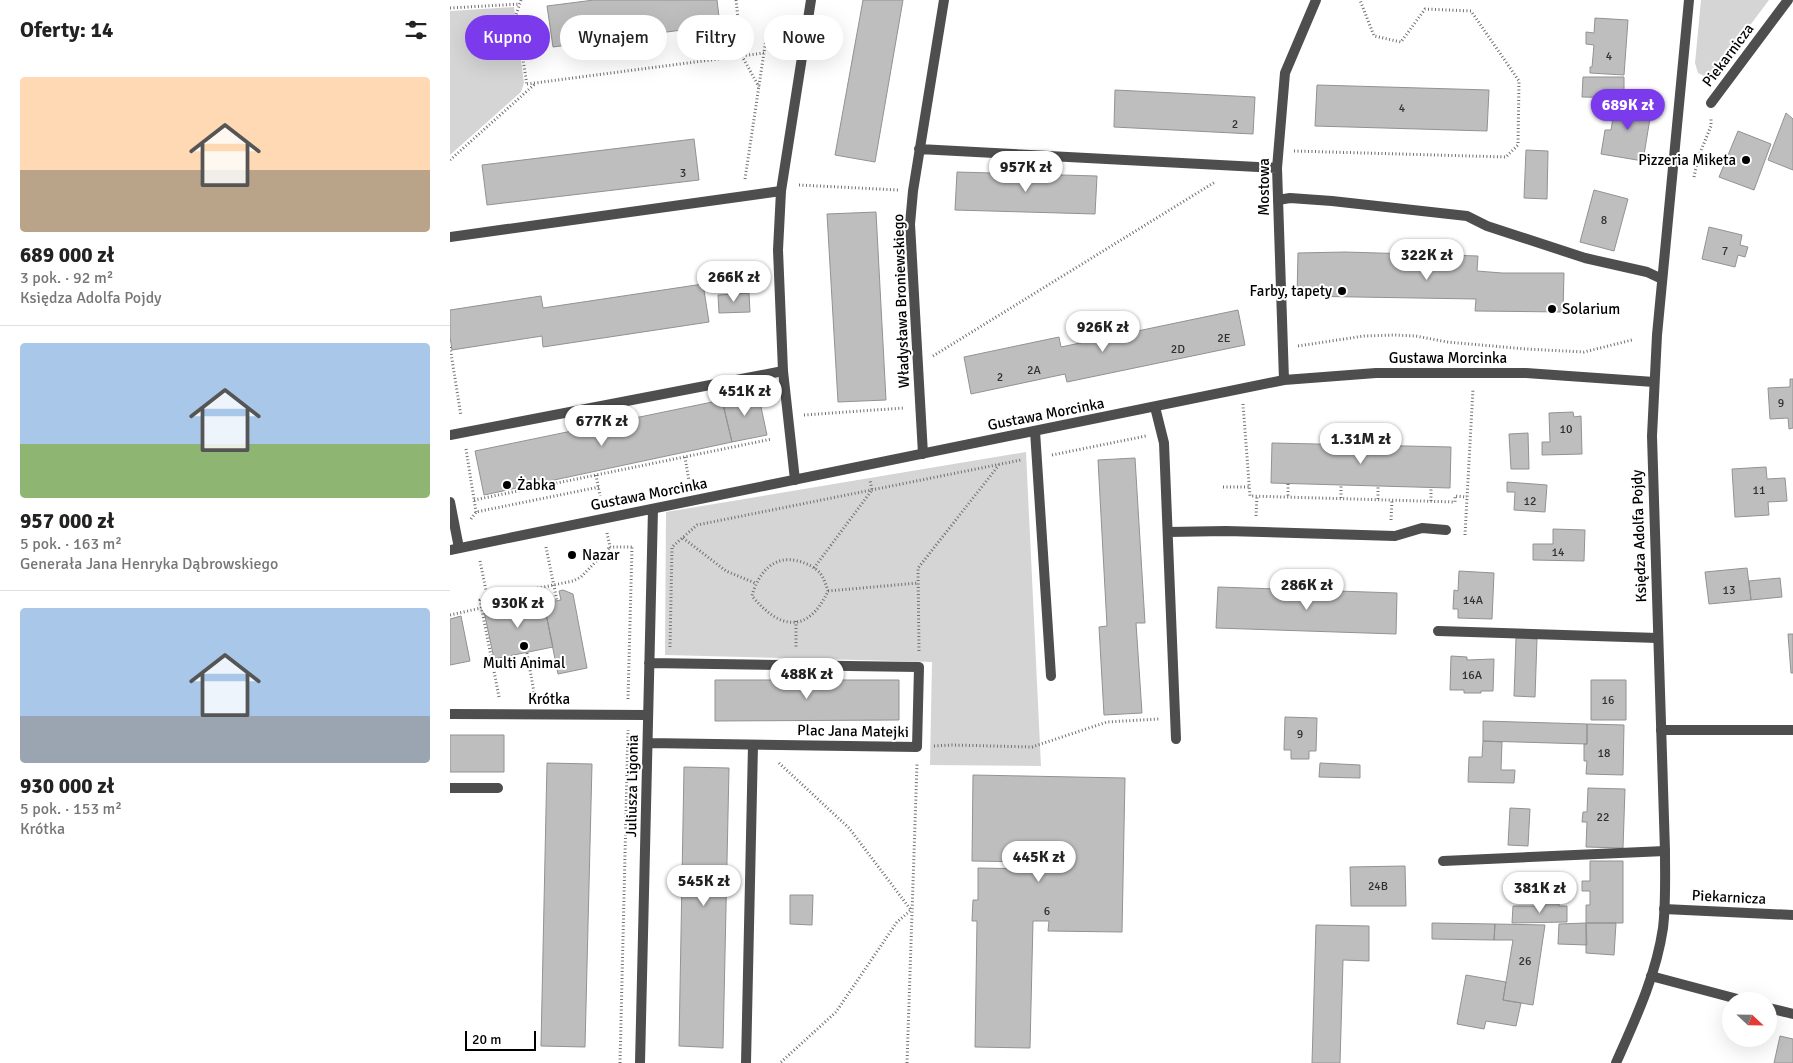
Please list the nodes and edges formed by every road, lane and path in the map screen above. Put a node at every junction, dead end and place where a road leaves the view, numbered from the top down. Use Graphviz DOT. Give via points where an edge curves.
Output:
graph roads {
  1 [pos="736,0"];
  2 [pos="811,0"];
  3 [pos="944,0"];
  4 [pos="1316,0"];
  5 [pos="1360,0"];
  6 [pos="1689,0"];
  7 [pos="1788,0"];
  8 [pos="521,2"];
  9 [pos="450,8"];
  10 [pos="738,15"];
  11 [pos="764,53"];
  12 [pos="754,54"];
  13 [pos="711,60"];
  14 [pos="744,60"];
  15 [pos="536,83"];
  16 [pos="527,84"];
  17 [pos="759,87"];
  18 [pos="528,90"];
  19 [pos="1711,103"];
  20 [pos="919,150"];
  21 [pos="1292,151"];
  22 [pos="450,160"];
  23 [pos="1277,168"];
  24 [pos="1694,177"];
  25 [pos="1218,181"];
  26 [pos="799,185"];
  27 [pos="902,190"];
  28 [pos="782,192"];
  29 [pos="742,197"];
  30 [pos="1278,200"];
  31 [pos="450,237"];
  32 [pos="1662,279"];
  33 [pos="1632,340"];
  34 [pos="1293,347"];
  35 [pos="450,348"];
  36 [pos="918,366"];
  37 [pos="784,371"];
  38 [pos="1284,380"];
  39 [pos="1654,382"];
  40 [pos="1464,388"];
  41 [pos="1473,389"];
  42 [pos="1482,389"];
  43 [pos="1240,390"];
  44 [pos="1244,407"];
  45 [pos="910,408"];
  46 [pos="1156,408"];
  47 [pos="1234,409"];
  48 [pos="804,415"];
  49 [pos="1035,431"];
  50 [pos="463,433"];
  51 [pos="1162,433"];
  52 [pos="450,435"];
  53 [pos="772,439"];
  54 [pos="923,454"];
  55 [pos="684,457"];
  56 [pos="1036,458"];
  57 [pos="999,464"];
  58 [pos="596,475"];
  59 [pos="795,480"];
  60 [pos="689,481"];
  61 [pos="1288,484"];
  62 [pos="1341,485"];
  63 [pos="1378,486"];
  64 [pos="599,487"];
  65 [pos="1223,487"];
  66 [pos="1249,488"];
  67 [pos="1431,488"];
  68 [pos="872,490"];
  69 [pos="600,496"];
  70 [pos="1257,496"];
  71 [pos="1288,497"];
  72 [pos="1467,497"];
  73 [pos="1341,498"];
  74 [pos="1378,499"];
  75 [pos="474,500"];
  76 [pos="1392,500"];
  77 [pos="1431,501"];
  78 [pos="450,502"];
  79 [pos="653,509"];
  80 [pos="476,512"];
  81 [pos="1391,512"];
  82 [pos="1256,514"];
  83 [pos="468,524"];
  84 [pos="1446,530"];
  85 [pos="543,531"];
  86 [pos="606,531"];
  87 [pos="1168,532"];
  88 [pos="1465,535"];
  89 [pos="683,538"];
  90 [pos="610,547"];
  91 [pos="632,547"];
  92 [pos="637,547"];
  93 [pos="455,549"];
  94 [pos="480,558"];
  95 [pos="814,568"];
  96 [pos="918,583"];
  97 [pos="755,584"];
  98 [pos="554,586"];
  99 [pos="828,591"];
  100 [pos="488,599"];
  101 [pos="557,601"];
  102 [pos="481,608"];
  103 [pos="490,610"];
  104 [pos="450,614"];
  105 [pos="796,621"];
  106 [pos="1438,631"];
  107 [pos="1658,638"];
  108 [pos="527,652"];
  109 [pos="649,662"];
  110 [pos="669,663"];
  111 [pos="796,665"];
  112 [pos="919,666"];
  113 [pos="1051,676"];
  114 [pos="628,702"];
  115 [pos="501,705"];
  116 [pos="537,706"];
  117 [pos="450,714"];
  118 [pos="648,715"];
  119 [pos="1175,718"];
  120 [pos="628,727"];
  121 [pos="1661,730"];
  122 [pos="1793,730"];
  123 [pos="1176,739"];
  124 [pos="648,743"];
  125 [pos="756,745"];
  126 [pos="917,747"];
  127 [pos="450,788"];
  128 [pos="498,788"];
  129 [pos="1665,851"];
  130 [pos="1443,861"];
  131 [pos="1664,909"];
  132 [pos="911,910"];
  133 [pos="1793,915"];
  134 [pos="1652,976"];
  135 [pos="1722,995"];
  136 [pos="1778,1010"];
  137 [pos="1793,1014"];
  138 [pos="620,1063"];
  139 [pos="640,1063"];
  140 [pos="746,1063"];
  141 [pos="780,1063"];
  142 [pos="907,1063"];
  143 [pos="1616,1063"];
  1 -- 10 [label="path"];
  2 -- 28 [label="street"];
  3 -- 20 [label="street, Władysława Broniewskiego"];
  4 -- 23 [label="street, Mostowa" via="1285,73"];
  5 -- 21 [label="path" via="1374,36 1401,42 1425,9 1471,11 1519,81 1518,146 1506,157"];
  6 -- 32 [label="street, Księdza Adolfa Pojdy"];
  7 -- 19 [label="street, Piekarnicza"];
  8 -- 9 [label="path"];
  8 -- 16 [label="path" via="516,15"];
  11 -- 12 [label="path"];
  11 -- 17 [label="path"];
  13 -- 15 [label="path"];
  14 -- 17 [label="path"];
  15 -- 16 [label="path"];
  15 -- 18 [label="path"];
  16 -- 18 [label="path"];
  17 -- 29 [label="path"];
  18 -- 22 [label="path"];
  19 -- 24 [label="path" via="1711,126"];
  20 -- 23 [label="street"];
  20 -- 36 [label="street, Władysława Broniewskiego" via="910,224"];
  23 -- 30 [label="street, Mostowa"];
  25 -- 36 [label="path"];
  26 -- 27 [label="path"];
  28 -- 29 [label="street"];
  28 -- 37 [label="street" via="778,250"];
  29 -- 31 [label="street"];
  30 -- 32 [label="street" via="1332,201 1467,216 1487,226 1585,258 1647,272"];
  30 -- 38 [label="street, Mostowa"];
  32 -- 39 [label="street, Księdza Adolfa Pojdy"];
  33 -- 34 [label="path" via="1584,352 1394,335 1364,336"];
  35 -- 50 [label="path"];
  36 -- 54 [label="street, Władysława Broniewskiego"];
  37 -- 50 [label="street"];
  37 -- 59 [label="street"];
  38 -- 39 [label="street, Gustawa Morcinka" via="1376,373 1526,372"];
  38 -- 43 [label="street, Gustawa Morcinka"];
  39 -- 107 [label="street, Księdza Adolfa Pojdy" via="1652,476"];
  40 -- 41 [label="path"];
  41 -- 42 [label="path"];
  41 -- 72 [label="path"];
  43 -- 44 [label="path"];
  43 -- 46 [label="street, Gustawa Morcinka"];
  44 -- 47 [label="path"];
  44 -- 66 [label="path"];
  45 -- 48 [label="path"];
  46 -- 49 [label="street, Gustawa Morcinka"];
  46 -- 51 [label="street"];
  49 -- 54 [label="street, Gustawa Morcinka"];
  49 -- 56 [label="street"];
  50 -- 52 [label="street"];
  50 -- 75 [label="path"];
  51 -- 56 [label="path"];
  51 -- 87 [label="street"];
  53 -- 55 [label="path"];
  54 -- 59 [label="street, Gustawa Morcinka"];
  55 -- 58 [label="path"];
  55 -- 60 [label="path"];
  56 -- 57 [label="path"];
  56 -- 113 [label="street"];
  57 -- 68 [label="path"];
  57 -- 96 [label="path" via="918,568"];
  58 -- 64 [label="path"];
  58 -- 75 [label="path"];
  59 -- 79 [label="street, Gustawa Morcinka"];
  61 -- 71 [label="path"];
  62 -- 73 [label="path"];
  63 -- 74 [label="path"];
  64 -- 69 [label="path"];
  64 -- 80 [label="path"];
  65 -- 66 [label="path"];
  66 -- 70 [label="path" via="1250,496"];
  67 -- 77 [label="path"];
  68 -- 89 [label="path" via="696,524"];
  68 -- 95 [label="path"];
  70 -- 71 [label="path"];
  70 -- 82 [label="path"];
  71 -- 73 [label="path"];
  72 -- 77 [label="path" via="1455,496 1455,502"];
  72 -- 88 [label="path"];
  73 -- 74 [label="path"];
  74 -- 76 [label="path"];
  75 -- 80 [label="path"];
  76 -- 77 [label="path"];
  76 -- 81 [label="path"];
  78 -- 93 [label="street"];
  79 -- 85 [label="street, Gustawa Morcinka"];
  79 -- 109 [label="street, Juliusza Ligonia"];
  80 -- 83 [label="path"];
  84 -- 87 [label="street" via="1422,528 1395,536"];
  85 -- 93 [label="street, Gustawa Morcinka"];
  85 -- 98 [label="path"];
  86 -- 90 [label="path"];
  87 -- 119 [label="street"];
  89 -- 97 [label="path" via="726,571"];
  89 -- 110 [label="path" via="672,547"];
  90 -- 91 [label="path"];
  90 -- 98 [label="path" via="581,577"];
  91 -- 92 [label="path"];
  91 -- 114 [label="path"];
  94 -- 100 [label="path"];
  95 -- 97 [label="path" via="792,560 776,562"];
  95 -- 99 [label="path" via="821,574"];
  96 -- 99 [label="path"];
  96 -- 112 [label="path"];
  97 -- 105 [label="path" via="752,596 763,609 788,624"];
  98 -- 100 [label="path"];
  98 -- 101 [label="path"];
  99 -- 105 [label="path" via="821,607 805,619"];
  100 -- 102 [label="path" via="480,600"];
  100 -- 103 [label="path"];
  102 -- 104 [label="path"];
  102 -- 115 [label="path"];
  105 -- 111 [label="path"];
  106 -- 107 [label="street"];
  107 -- 121 [label="street, Księdza Adolfa Pojdy"];
  108 -- 116 [label="path"];
  109 -- 110 [label="street"];
  109 -- 118 [label="street, Juliusza Ligonia"];
  110 -- 111 [label="street"];
  111 -- 112 [label="street"];
  112 -- 126 [label="street, Plac Jana Matejki"];
  117 -- 118 [label="street, Krótka"];
  118 -- 124 [label="street, Juliusza Ligonia"];
  119 -- 123 [label="street"];
  119 -- 126 [label="path" via="1106,722 1032,747"];
  120 -- 138 [label="path"];
  121 -- 122 [label="street"];
  121 -- 129 [label="street, Księdza Adolfa Pojdy"];
  124 -- 125 [label="street, Plac Jana Matejki"];
  124 -- 139 [label="street, Juliusza Ligonia"];
  125 -- 126 [label="street, Plac Jana Matejki"];
  125 -- 132 [label="path" via="849,828"];
  125 -- 140 [label="street"];
  126 -- 132 [label="path"];
  127 -- 128 [label="street"];
  129 -- 130 [label="street"];
  129 -- 131 [label="street, Księdza Adolfa Pojdy"];
  131 -- 133 [label="street, Piekarnicza"];
  131 -- 134 [label="street, Księdza Adolfa Pojdy"];
  132 -- 141 [label="path" via="897,922 836,1012"];
  132 -- 142 [label="path"];
  134 -- 135 [label="street"];
  134 -- 143 [label="street, Księdza Adolfa Pojdy"];
  136 -- 137 [label="street"];
}
